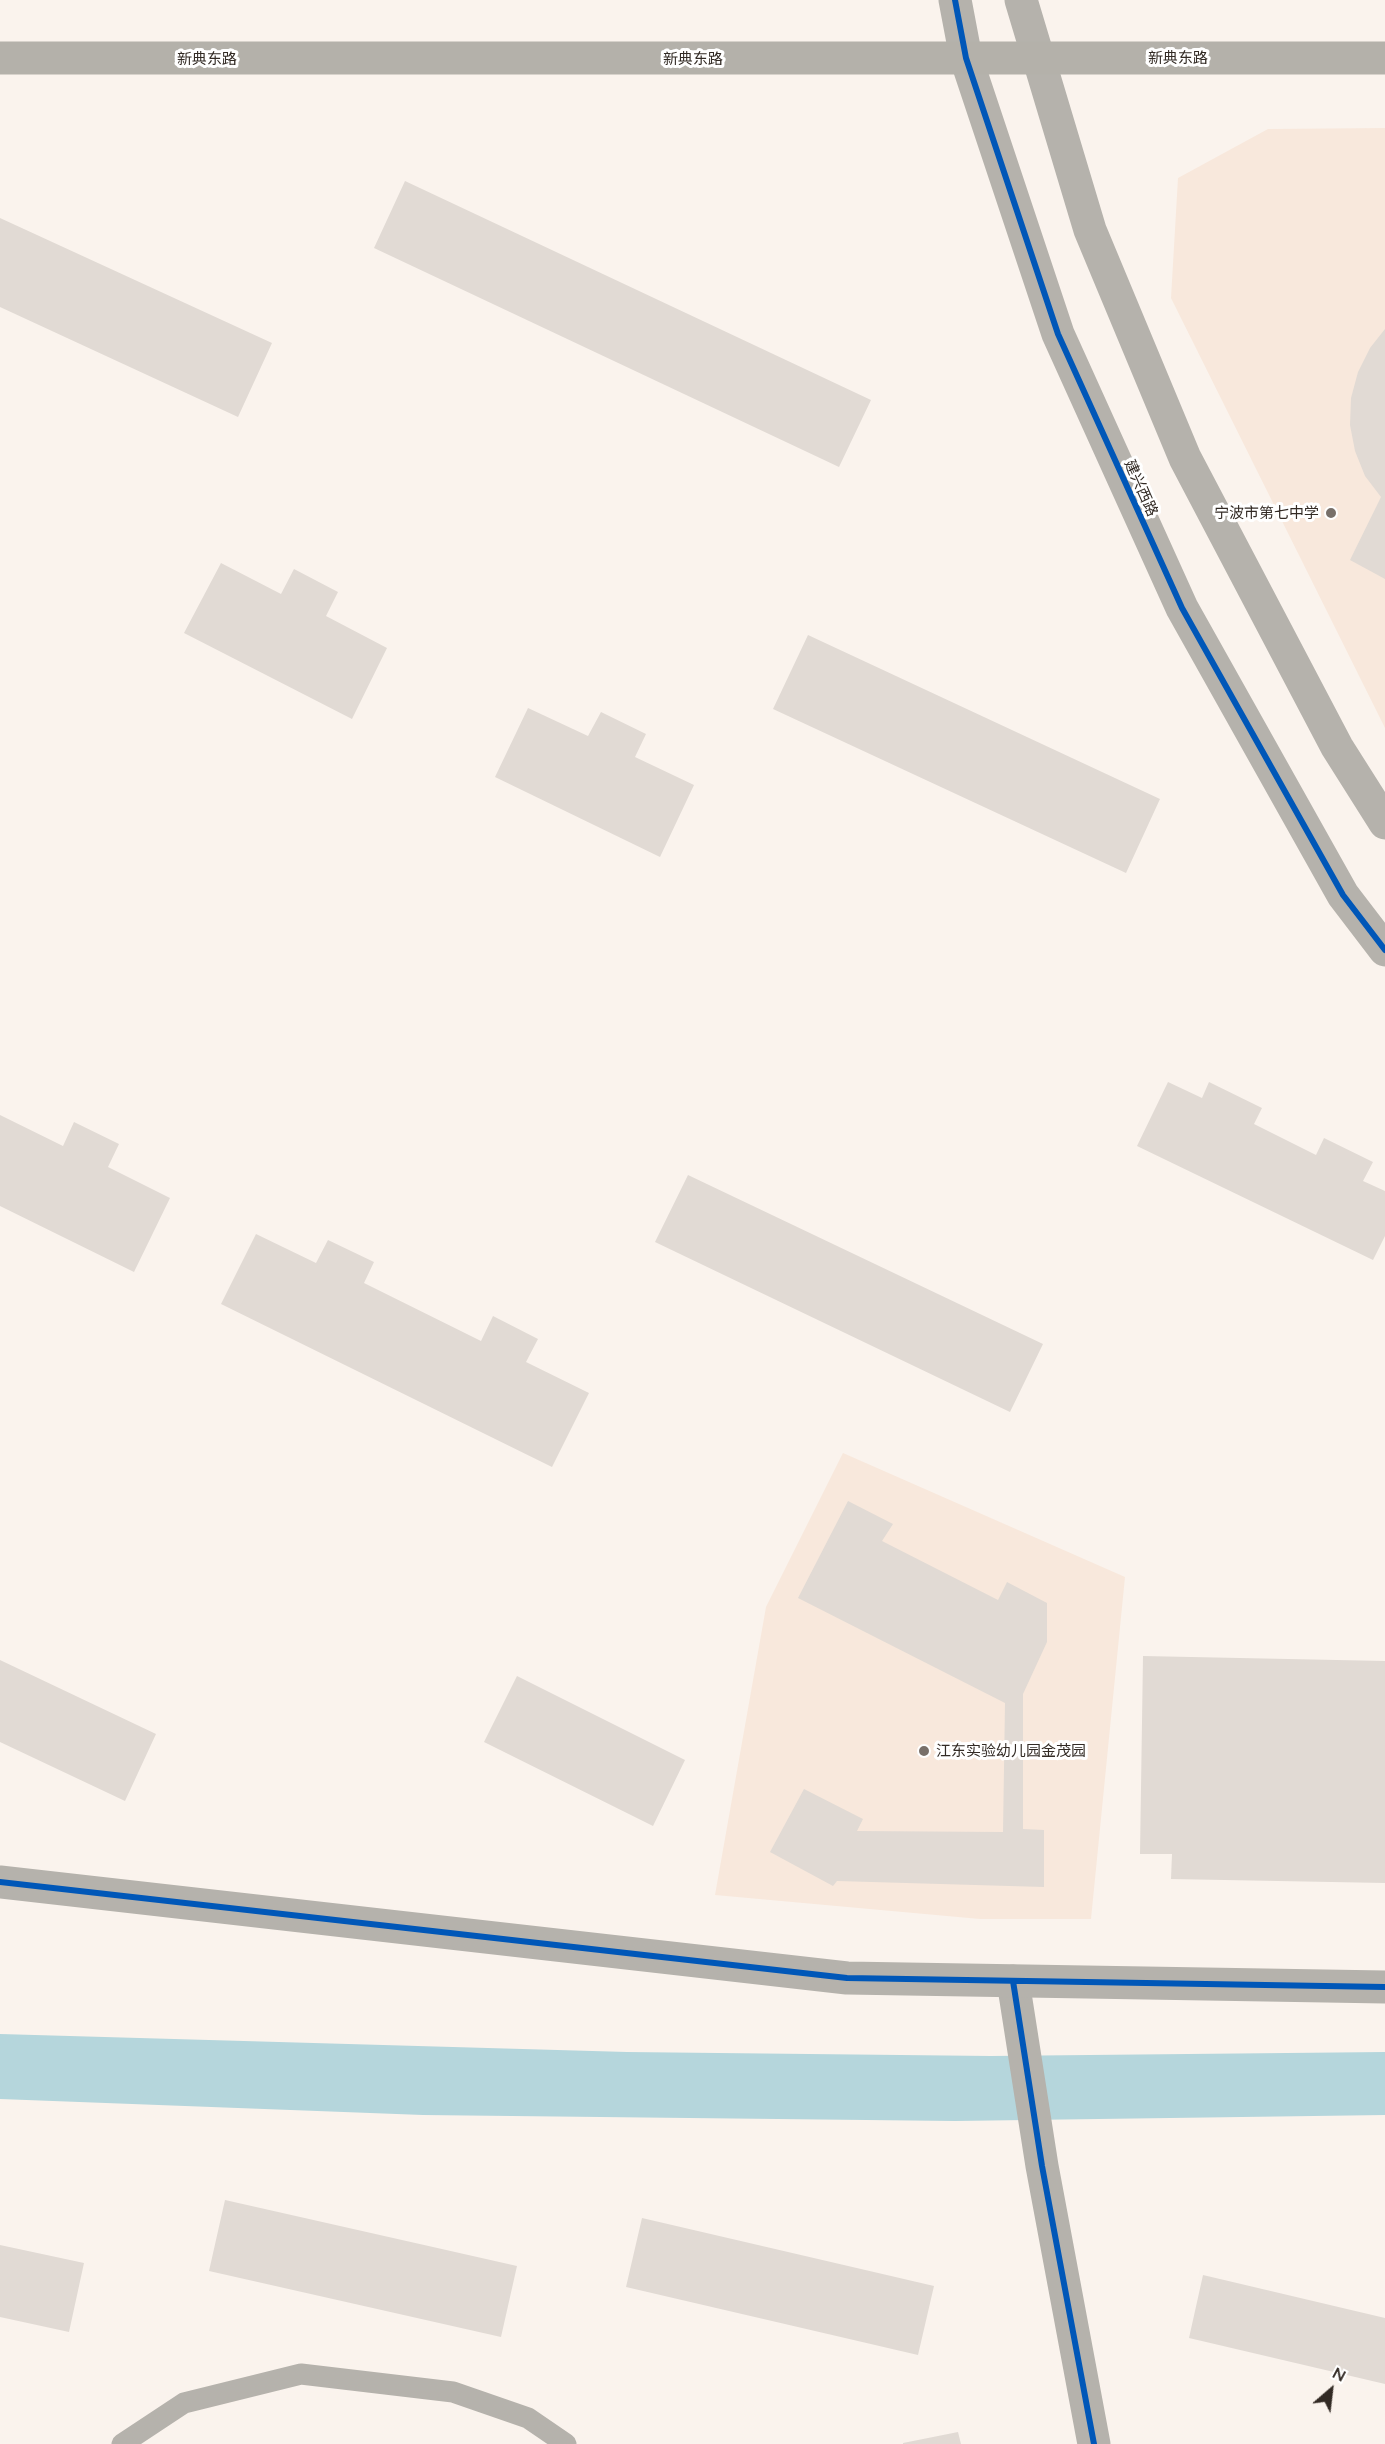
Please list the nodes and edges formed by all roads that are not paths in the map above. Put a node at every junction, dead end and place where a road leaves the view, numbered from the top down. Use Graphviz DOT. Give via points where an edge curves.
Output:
graph roads {
  1 [pos="955,0"];
  2 [pos="1021,0"];
  3 [pos="0,58"];
  4 [pos="966,58"];
  5 [pos="1385,58"];
  6 [pos="1041,59"];
  7 [pos="1385,823"];
  8 [pos="1385,950"];
  9 [pos="0,1882"];
  10 [pos="1385,1987"];
  11 [pos="1015,1992"];
  12 [pos="122,2444"];
  13 [pos="566,2444"];
  14 [pos="1094,2444"];
  1 -- 4 [label="street, 建兴西路"];
  2 -- 6 [label="street"];
  3 -- 4 [label="main road, 新典东路"];
  4 -- 6 [label="main road, 新典东路"];
  4 -- 8 [label="street, 建兴西路" via="1058,334 1182,608 1343,895"];
  5 -- 6 [label="main road, 新典东路"];
  6 -- 7 [label="street" via="1090,230 1185,458 1337,747"];
  9 -- 11 [label="street" via="846,1978"];
  10 -- 11 [label="street"];
  11 -- 14 [label="street" via="1042,2166"];
  12 -- 13 [label="lane" via="184,2403 301,2374 453,2392 528,2418"];
}
